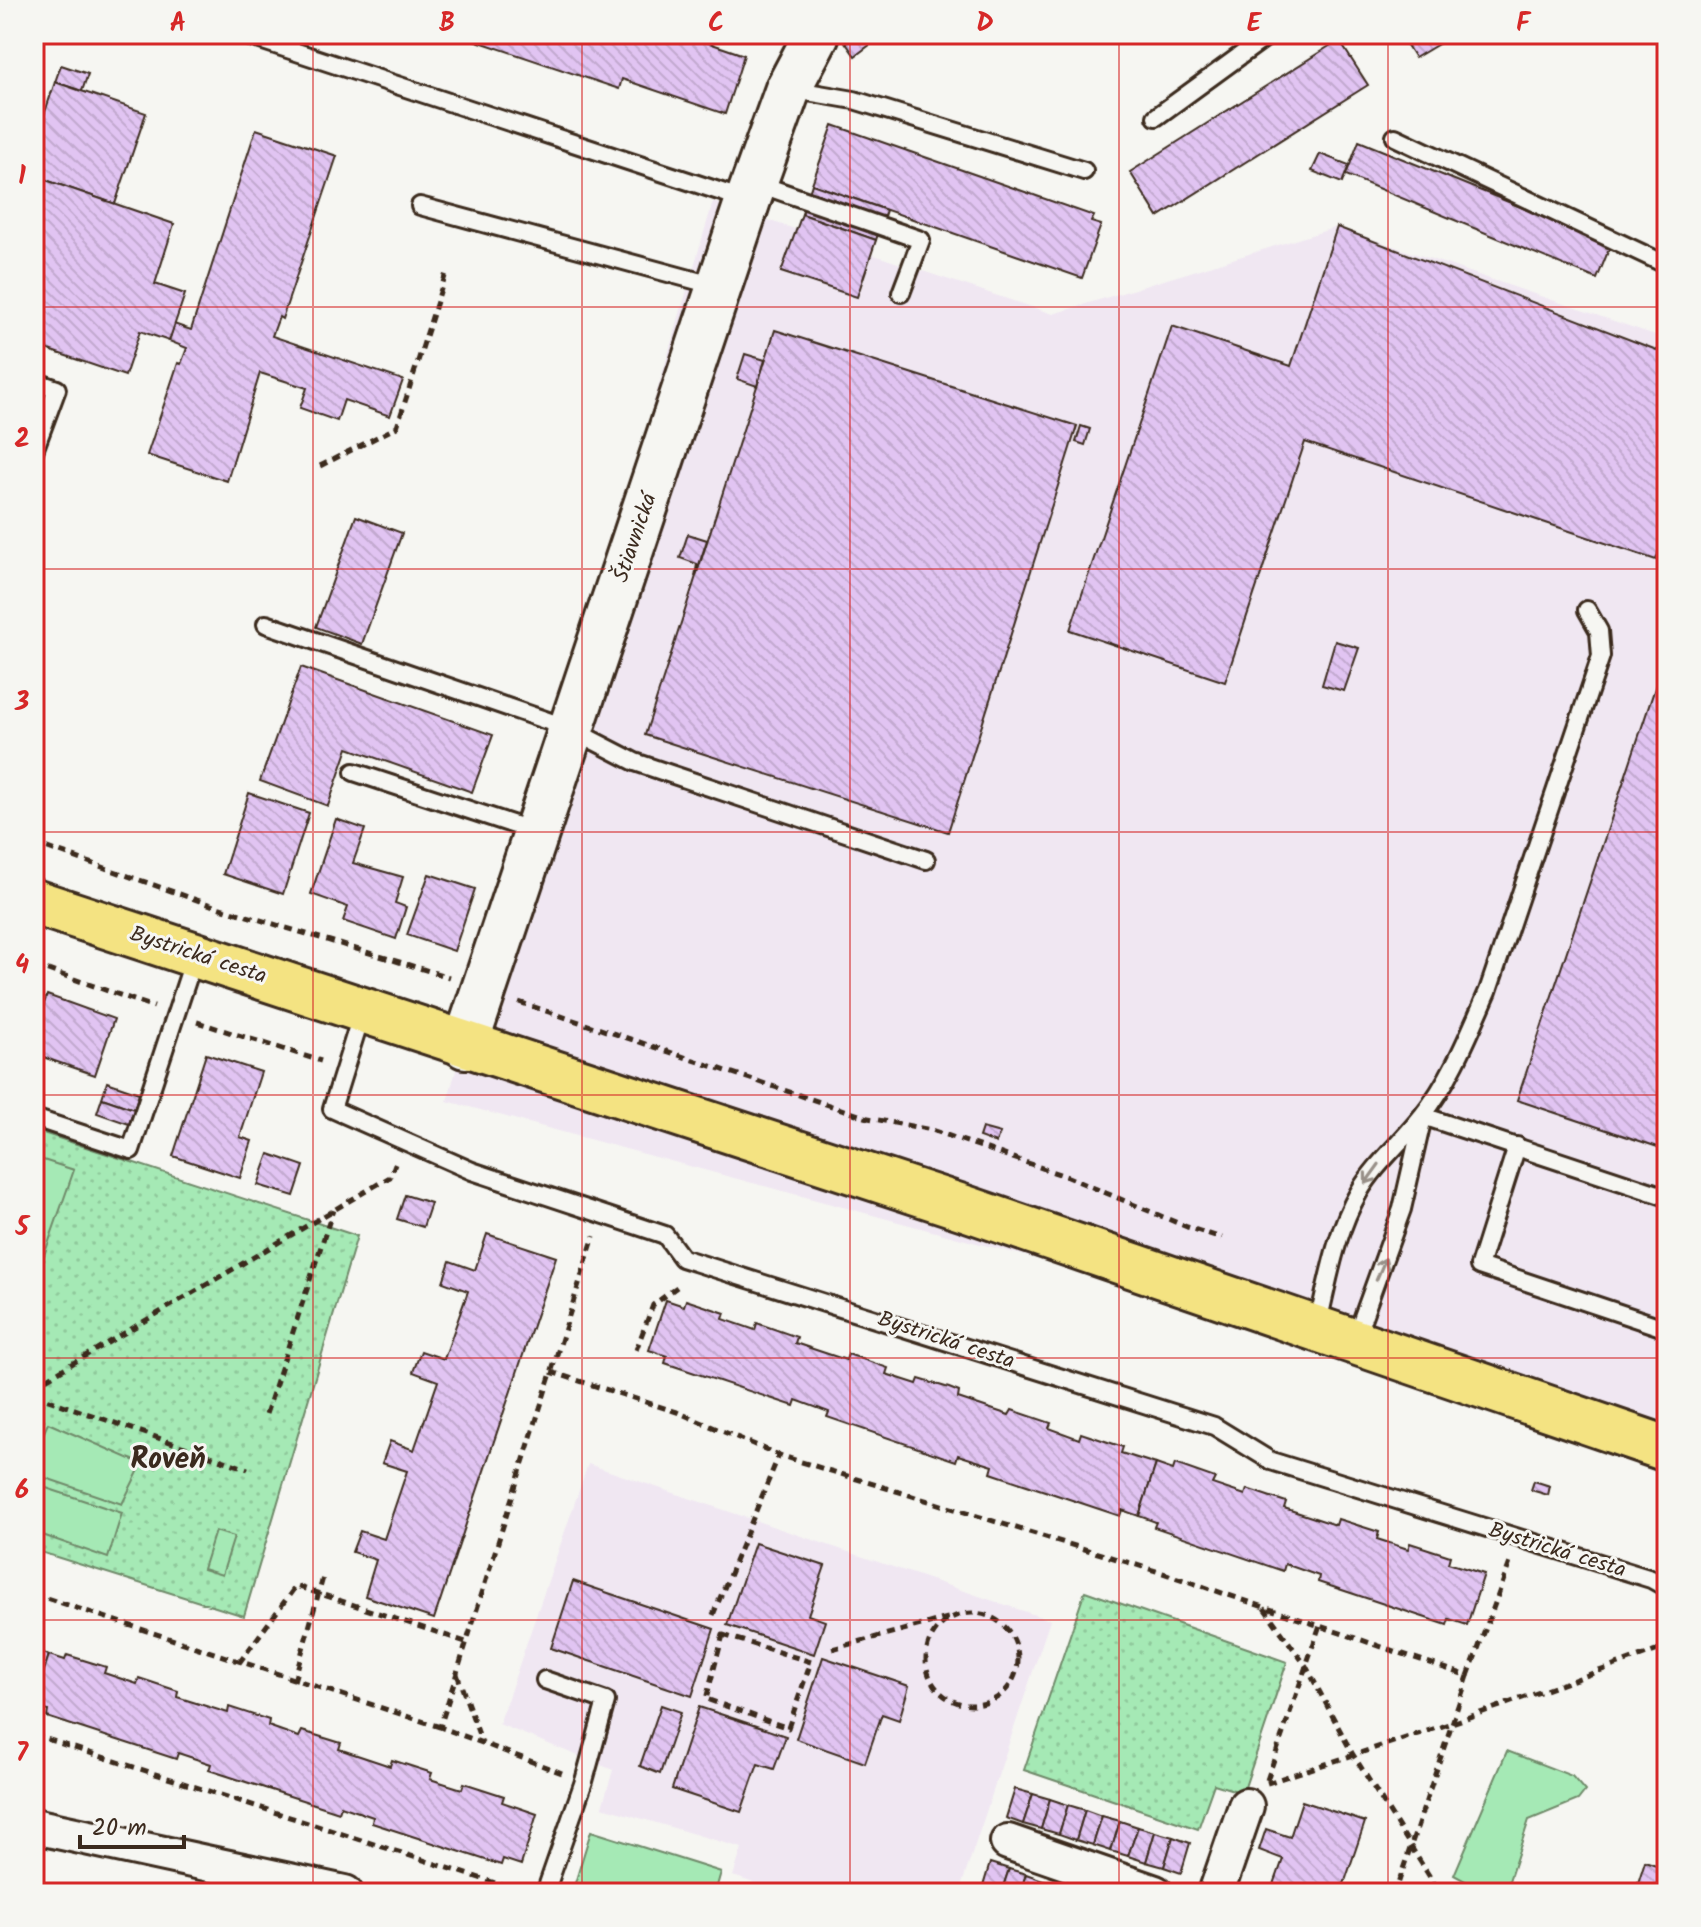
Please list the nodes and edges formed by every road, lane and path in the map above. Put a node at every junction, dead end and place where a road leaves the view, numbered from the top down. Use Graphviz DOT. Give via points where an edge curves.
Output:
graph roads {
  1 [pos="242,34"];
  2 [pos="817,34"];
  3 [pos="1270,34"];
  4 [pos="277,40"];
  5 [pos="788,89"];
  6 [pos="1156,117"];
  7 [pos="1395,137"];
  8 [pos="1084,171"];
  9 [pos="751,191"];
  10 [pos="420,206"];
  11 [pos="1667,265"];
  12 [pos="447,270"];
  13 [pos="720,288"];
  14 [pos="901,293"];
  15 [pos="34,381"];
  16 [pos="34,451"];
  17 [pos="320,466"];
  18 [pos="1587,610"];
  19 [pos="266,624"];
  20 [pos="571,729"];
  21 [pos="354,772"];
  22 [pos="538,832"];
  23 [pos="34,843"];
  24 [pos="926,860"];
  25 [pos="34,902"];
  26 [pos="195,956"];
  27 [pos="486,990"];
  28 [pos="363,1011"];
  29 [pos="465,1046"];
  30 [pos="1423,1116"];
  31 [pos="34,1118"];
  32 [pos="405,1141"];
  33 [pos="1517,1146"];
  34 [pos="1667,1197"];
  35 [pos="333,1210"];
  36 [pos="601,1215"];
  37 [pos="1222,1238"];
  38 [pos="721,1270"];
  39 [pos="1667,1329"];
  40 [pos="1336,1335"];
  41 [pos="636,1350"];
  42 [pos="551,1372"];
  43 [pos="34,1386"];
  44 [pos="34,1395"];
  45 [pos="266,1414"];
  46 [pos="1667,1449"];
  47 [pos="779,1455"];
  48 [pos="248,1469"];
  49 [pos="1519,1541"];
  50 [pos="324,1574"];
  51 [pos="1667,1588"];
  52 [pos="34,1594"];
  53 [pos="318,1594"];
  54 [pos="1263,1607"];
  55 [pos="713,1615"];
  56 [pos="956,1615"];
  57 [pos="1320,1625"];
  58 [pos="466,1642"];
  59 [pos="1667,1647"];
  60 [pos="832,1649"];
  61 [pos="239,1663"];
  62 [pos="1306,1666"];
  63 [pos="457,1673"];
  64 [pos="1468,1676"];
  65 [pos="545,1680"];
  66 [pos="294,1681"];
  67 [pos="706,1699"];
  68 [pos="1452,1723"];
  69 [pos="440,1727"];
  70 [pos="34,1735"];
  71 [pos="482,1743"];
  72 [pos="1352,1753"];
  73 [pos="584,1781"];
  74 [pos="1258,1795"];
  75 [pos="34,1826"];
  76 [pos="1008,1842"];
  77 [pos="1410,1848"];
  78 [pos="345,1893"];
  79 [pos="525,1893"];
  80 [pos="545,1893"];
  81 [pos="1155,1893"];
  82 [pos="1216,1893"];
  83 [pos="1395,1893"];
  84 [pos="1440,1893"];
  1 -- 4 [label="lane"];
  2 -- 5 [label="street, Štiavnická"];
  3 -- 6 [label="lane"];
  4 -- 9 [label="lane"];
  5 -- 8 [label="lane" via="854,100"];
  5 -- 9 [label="street, Štiavnická"];
  7 -- 11 [label="lane"];
  9 -- 13 [label="street, Štiavnická"];
  9 -- 14 [label="lane" via="921,240"];
  10 -- 13 [label="lane"];
  12 -- 17 [label="path" via="397,427"];
  13 -- 20 [label="street, Štiavnická"];
  15 -- 16 [label="lane" via="57,389"];
  18 -- 30 [label="lane" via="1602,643 1590,691 1488,991 1466,1042"];
  19 -- 20 [label="lane"];
  20 -- 22 [label="street, Štiavnická"];
  20 -- 24 [label="lane" via="635,762"];
  21 -- 22 [label="lane"];
  22 -- 27 [label="street, Štiavnická"];
  23 -- 27 [label="path" via="214,906"];
  25 -- 26 [label="main road, Bystrická cesta"];
  26 -- 28 [label="main road, Bystrická cesta"];
  26 -- 31 [label="lane" via="131,1150"];
  27 -- 29 [label="street, Štiavnická"];
  27 -- 37 [label="path" via="868,1118 932,1130"];
  28 -- 29 [label="main road, Bystrická cesta"];
  28 -- 32 [label="lane, Bystrická cesta" via="332,1109"];
  29 -- 40 [label="main road, Bystrická cesta"];
  30 -- 33 [label="lane"];
  40 -- 30 [label="lane, one-way" via="1398,1221"];
  30 -- 40 [label="lane, one-way" via="1381,1161 1341,1228"];
  32 -- 35 [label="path" via="390,1177"];
  32 -- 36 [label="lane, Bystrická cesta" via="472,1171"];
  33 -- 34 [label="lane"];
  33 -- 39 [label="lane" via="1479,1266"];
  35 -- 43 [label="path"];
  35 -- 45 [label="path"];
  36 -- 38 [label="lane, Bystrická cesta" via="665,1235 682,1258"];
  36 -- 42 [label="path"];
  38 -- 41 [label="path" via="686,1280 653,1305"];
  38 -- 49 [label="lane, Bystrická cesta" via="1214,1426 1271,1461"];
  40 -- 46 [label="main road, Bystrická cesta"];
  42 -- 47 [label="path" via="677,1412"];
  42 -- 58 [label="path"];
  44 -- 48 [label="path"];
  47 -- 54 [label="path"];
  47 -- 55 [label="path"];
  49 -- 51 [label="lane, Bystrická cesta"];
  49 -- 64 [label="path"];
  50 -- 53 [label="path"];
  52 -- 61 [label="path"];
  53 -- 58 [label="path"];
  53 -- 61 [label="path" via="296,1586"];
  53 -- 66 [label="path"];
  54 -- 57 [label="path"];
  54 -- 62 [label="path"];
  56 -- 56 [label="path" via="935,1631 925,1656 931,1682 950,1701 976,1706 1000,1697 1016,1675 1018,1649 1006,1626 982,1613"];
  56 -- 60 [label="path"];
  57 -- 62 [label="path"];
  57 -- 64 [label="path"];
  58 -- 63 [label="path"];
  59 -- 68 [label="path"];
  61 -- 66 [label="path"];
  62 -- 72 [label="path"];
  62 -- 74 [label="path"];
  63 -- 69 [label="path"];
  63 -- 71 [label="path"];
  64 -- 68 [label="path"];
  65 -- 73 [label="lane" via="606,1701"];
  66 -- 69 [label="path"];
  67 -- 67 [label="path" via="788,1728 811,1662 723,1635"];
  68 -- 72 [label="path"];
  68 -- 77 [label="path"];
  69 -- 71 [label="path"];
  70 -- 79 [label="path"];
  71 -- 73 [label="path"];
  72 -- 74 [label="path"];
  72 -- 77 [label="path"];
  73 -- 80 [label="lane"];
  74 -- 82 [label="street"];
  75 -- 78 [label="street"];
  76 -- 81 [label="street"];
  77 -- 83 [label="path"];
  77 -- 84 [label="path"];
}
